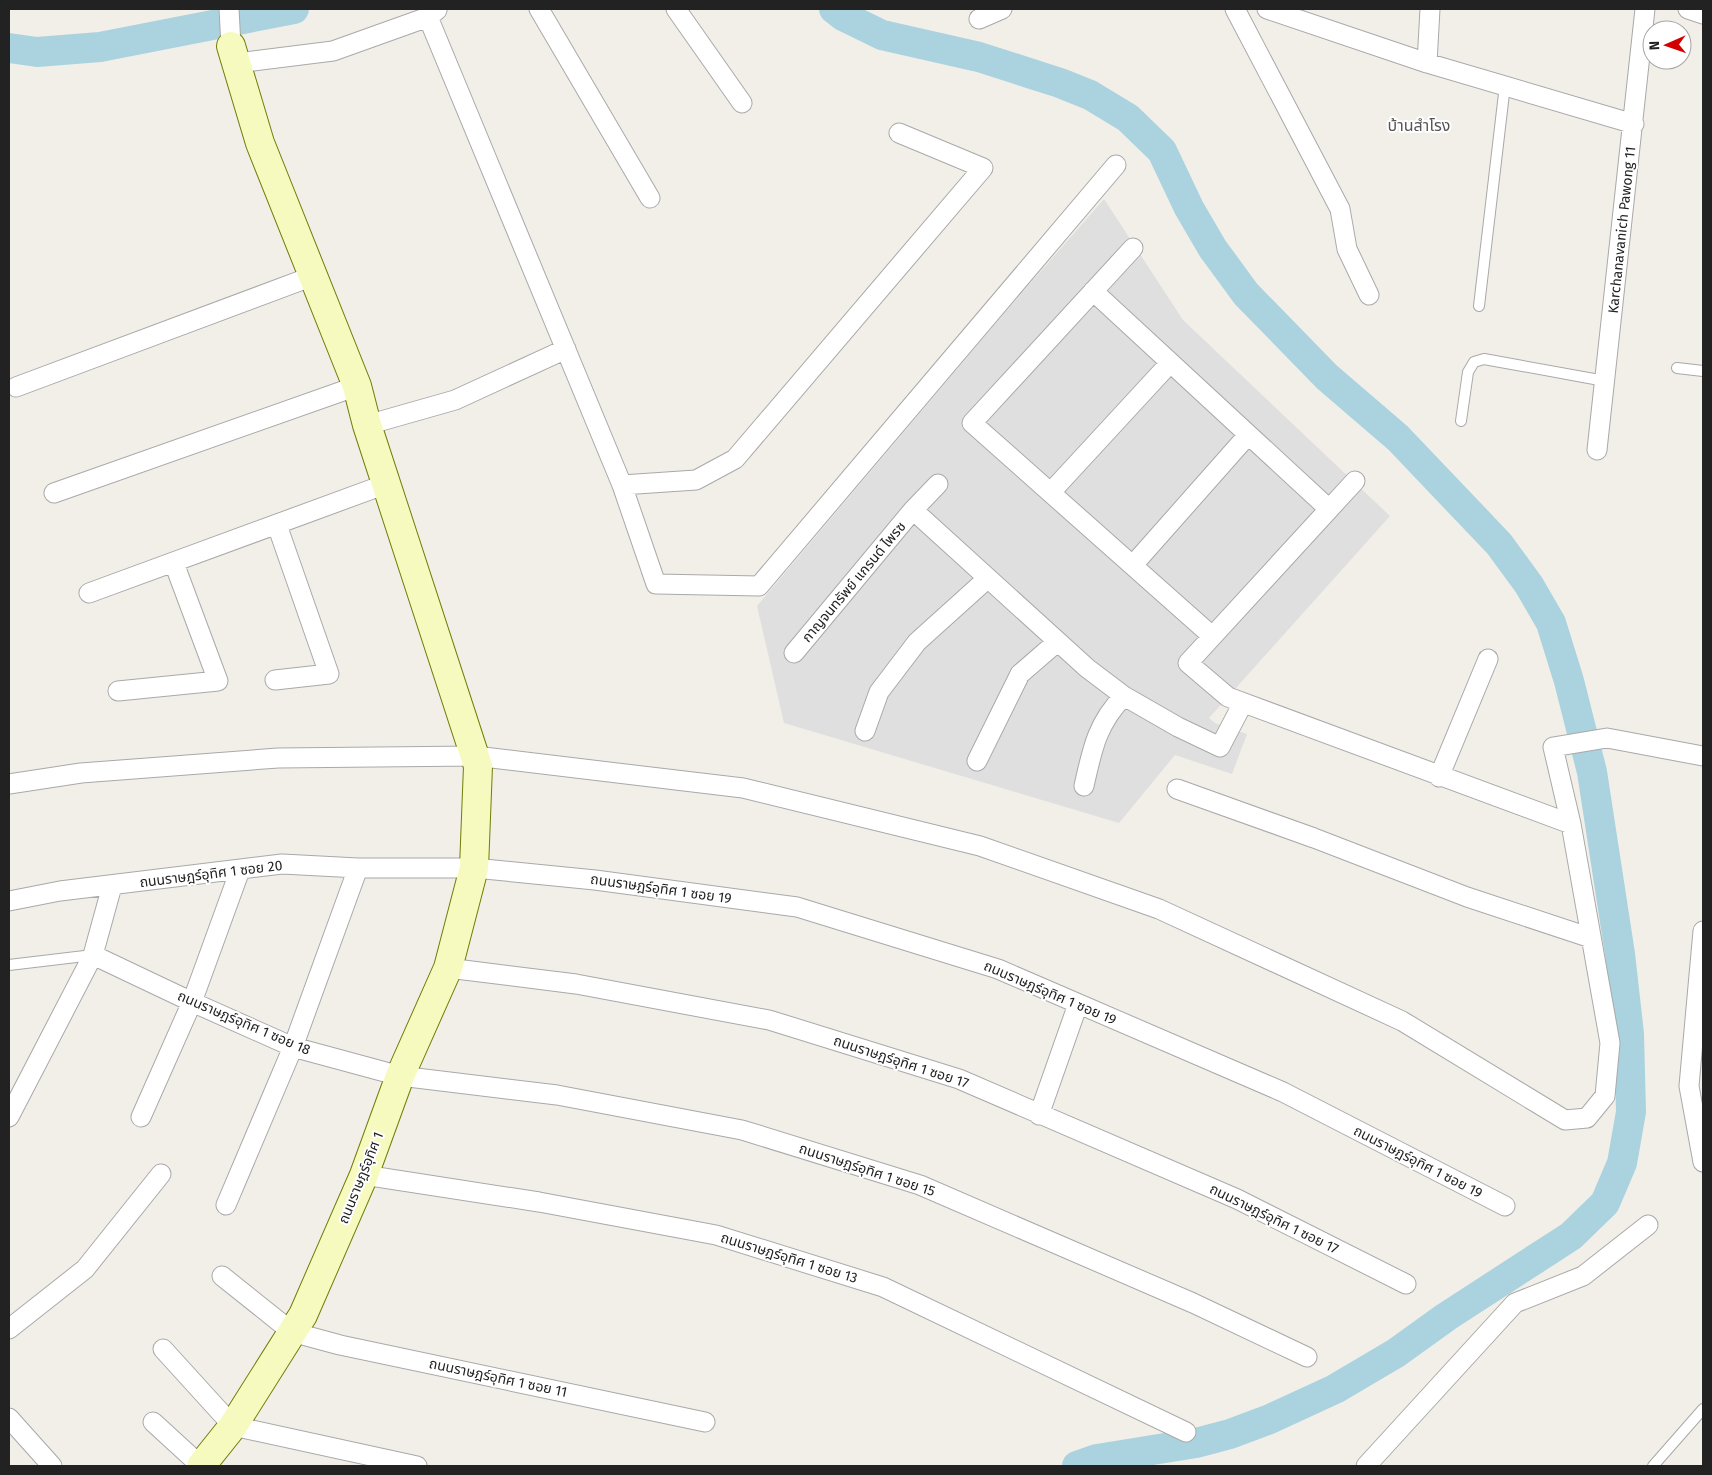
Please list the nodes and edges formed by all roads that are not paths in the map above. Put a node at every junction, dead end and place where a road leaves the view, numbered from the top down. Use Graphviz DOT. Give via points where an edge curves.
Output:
graph roads {
  1 [pos="229,9"];
  2 [pos="539,9"];
  3 [pos="676,9"];
  4 [pos="1002,9"];
  5 [pos="1236,9"];
  6 [pos="1267,9"];
  7 [pos="1430,9"];
  8 [pos="1645,9"];
  9 [pos="1688,9"];
  10 [pos="433,13"];
  11 [pos="1703,14"];
  12 [pos="979,19"];
  13 [pos="234,55"];
  14 [pos="1427,63"];
  15 [pos="1505,85"];
  16 [pos="742,103"];
  17 [pos="1634,124"];
  18 [pos="899,133"];
  19 [pos="1116,165"];
  20 [pos="650,198"];
  21 [pos="1133,248"];
  22 [pos="312,276"];
  23 [pos="1093,291"];
  24 [pos="1369,295"];
  25 [pos="1479,306"];
  26 [pos="566,350"];
  27 [pos="1170,363"];
  28 [pos="1678,368"];
  29 [pos="1703,371"];
  30 [pos="1605,381"];
  31 [pos="357,386"];
  32 [pos="16,387"];
  33 [pos="1462,420"];
  34 [pos="367,425"];
  35 [pos="1248,434"];
  36 [pos="1597,450"];
  37 [pos="1355,481"];
  38 [pos="386,484"];
  39 [pos="938,484"];
  40 [pos="622,485"];
  41 [pos="1050,492"];
  42 [pos="54,493"];
  43 [pos="1329,509"];
  44 [pos="913,510"];
  45 [pos="277,525"];
  46 [pos="174,563"];
  47 [pos="1132,565"];
  48 [pos="988,578"];
  49 [pos="89,593"];
  50 [pos="1212,636"];
  51 [pos="1057,642"];
  52 [pos="794,654"];
  53 [pos="1488,659"];
  54 [pos="275,680"];
  55 [pos="118,691"];
  56 [pos="1124,696"];
  57 [pos="1243,703"];
  58 [pos="865,731"];
  59 [pos="474,756"];
  60 [pos="1703,756"];
  61 [pos="978,761"];
  62 [pos="1439,777"];
  63 [pos="9,784"];
  64 [pos="1084,786"];
  65 [pos="1177,789"];
  66 [pos="1571,824"];
  67 [pos="358,868"];
  68 [pos="474,868"];
  69 [pos="240,870"];
  70 [pos="112,886"];
  71 [pos="9,901"];
  72 [pos="1703,933"];
  73 [pos="1591,938"];
  74 [pos="94,955"];
  75 [pos="9,965"];
  76 [pos="448,968"];
  77 [pos="192,1002"];
  78 [pos="1078,1004"];
  79 [pos="293,1047"];
  80 [pos="400,1076"];
  81 [pos="1039,1115"];
  82 [pos="9,1117"];
  83 [pos="141,1117"];
  84 [pos="1703,1162"];
  85 [pos="161,1174"];
  86 [pos="364,1175"];
  87 [pos="226,1205"];
  88 [pos="1504,1206"];
  89 [pos="1648,1225"];
  90 [pos="222,1276"];
  91 [pos="1406,1284"];
  92 [pos="9,1329"];
  93 [pos="292,1332"];
  94 [pos="163,1349"];
  95 [pos="1307,1357"];
  96 [pos="1703,1410"];
  97 [pos="9,1418"];
  98 [pos="153,1422"];
  99 [pos="705,1422"];
  100 [pos="234,1426"];
  101 [pos="1186,1432"];
  102 [pos="347,1459"];
  103 [pos="52,1466"];
  104 [pos="201,1466"];
  105 [pos="417,1466"];
  106 [pos="1366,1466"];
  107 [pos="1653,1466"];
  1 -- 13 [label="street"];
  2 -- 20 [label="street"];
  3 -- 16 [label="street"];
  4 -- 12 [label="street"];
  5 -- 24 [label="street" via="1340,209 1347,249"];
  6 -- 14 [label="street"];
  7 -- 14 [label="street"];
  8 -- 17 [label="street, Karchanavanich Pawong 11"];
  9 -- 11 [label="street"];
  10 -- 13 [label="street" via="333,51"];
  10 -- 26 [label="street"];
  13 -- 22 [label="street, ถนนราษฎร์อุทิศ 1" via="260,143"];
  14 -- 15 [label="street"];
  15 -- 17 [label="street"];
  15 -- 25 [label="lane"];
  17 -- 30 [label="street, Karchanavanich Pawong 11"];
  18 -- 40 [label="street" via="982,168 735,459 696,480"];
  19 -- 40 [label="street" via="759,586 656,584"];
  21 -- 23 [label="street"];
  22 -- 31 [label="street, ถนนราษฎร์อุทิศ 1"];
  22 -- 32 [label="street"];
  23 -- 27 [label="street"];
  23 -- 41 [label="street" via="972,423"];
  26 -- 34 [label="street" via="455,400"];
  26 -- 40 [label="street"];
  27 -- 35 [label="street"];
  27 -- 41 [label="street"];
  28 -- 29 [label="lane"];
  30 -- 33 [label="lane" via="1484,359 1474,362 1468,372"];
  30 -- 36 [label="street, Karchanavanich Pawong 11"];
  31 -- 34 [label="street, ถนนราษฎร์อุทิศ 1"];
  31 -- 42 [label="street"];
  34 -- 38 [label="street, ถนนราษฎร์อุทิศ 1"];
  35 -- 43 [label="street"];
  35 -- 47 [label="street"];
  37 -- 43 [label="street"];
  38 -- 45 [label="street"];
  38 -- 59 [label="street, ถนนราษฎร์อุทิศ 1"];
  39 -- 44 [label="street, กาญจนทรัพย์ แกรนด์ ไพรซ"];
  41 -- 47 [label="street"];
  43 -- 50 [label="street"];
  44 -- 48 [label="street, กาญจนทรัพย์ แกรนด์ ไพรซ"];
  44 -- 52 [label="street, กาญจนทรัพย์ แกรนด์ ไพรซ"];
  45 -- 46 [label="street"];
  45 -- 54 [label="street" via="329,674"];
  46 -- 49 [label="street"];
  46 -- 55 [label="street" via="218,681"];
  47 -- 50 [label="street"];
  48 -- 51 [label="street, กาญจนทรัพย์ แกรนด์ ไพรซ"];
  48 -- 58 [label="street" via="917,642 879,692"];
  50 -- 57 [label="street" via="1188,663 1228,697"];
  51 -- 56 [label="street, กาญจนทรัพย์ แกรนด์ ไพรซ"];
  51 -- 61 [label="street" via="1020,674"];
  53 -- 62 [label="street"];
  56 -- 57 [label="street, กาญจนทรัพย์ แกรนด์ ไพรซ" via="1220,747"];
  56 -- 64 [label="street" via="1110,710 1094,743"];
  57 -- 62 [label="street"];
  59 -- 63 [label="street" via="278,758 81,773"];
  59 -- 68 [label="street, ถนนราษฎร์อุทิศ 1" via="478,766"];
  59 -- 73 [label="street" via="743,788 980,846 1159,909 1402,1021 1565,1120 1587,1118 1605,1096 1610,1043"];
  60 -- 66 [label="street" via="1607,738 1553,747"];
  62 -- 66 [label="street"];
  65 -- 73 [label="street" via="1467,897"];
  66 -- 73 [label="street"];
  67 -- 68 [label="street, ถนนราษฎร์อุทิศ 1 ซอย 20"];
  67 -- 69 [label="street, ถนนราษฎร์อุทิศ 1 ซอย 20" via="282,864"];
  67 -- 79 [label="street"];
  68 -- 76 [label="street, ถนนราษฎร์อุทิศ 1"];
  68 -- 78 [label="street, ถนนราษฎร์อุทิศ 1 ซอย 19" via="595,880 796,907 998,969"];
  69 -- 70 [label="street, ถนนราษฎร์อุทิศ 1 ซอย 20"];
  69 -- 77 [label="street"];
  70 -- 71 [label="street, ถนนราษฎร์อุทิศ 1 ซอย 20" via="60,891"];
  70 -- 74 [label="street"];
  72 -- 84 [label="street" via="1689,1086"];
  74 -- 75 [label="lane"];
  74 -- 77 [label="street, ถนนราษฎร์อุทิศ 1 ซอย 18"];
  74 -- 82 [label="street"];
  76 -- 80 [label="street, ถนนราษฎร์อุทิศ 1"];
  76 -- 81 [label="street, ถนนราษฎร์อุทิศ 1 ซอย 17" via="576,984 769,1020 959,1079"];
  77 -- 79 [label="street, ถนนราษฎร์อุทิศ 1 ซอย 18"];
  77 -- 83 [label="street"];
  78 -- 81 [label="street"];
  78 -- 88 [label="street, ถนนราษฎร์อุทิศ 1 ซอย 19" via="1283,1092"];
  79 -- 80 [label="street, ถนนราษฎร์อุทิศ 1 ซอย 18"];
  79 -- 87 [label="street"];
  80 -- 86 [label="street, ถนนราษฎร์อุทิศ 1"];
  80 -- 95 [label="street, ถนนราษฎร์อุทิศ 1 ซอย 15" via="557,1095 742,1130 920,1185 1193,1303"];
  81 -- 91 [label="street, ถนนราษฎร์อุทิศ 1 ซอย 17" via="1237,1199"];
  85 -- 92 [label="street" via="85,1269"];
  86 -- 93 [label="street, ถนนราษฎร์อุทิศ 1"];
  86 -- 101 [label="street, ถนนราษฎร์อุทิศ 1 ซอย 13" via="539,1202 716,1235 883,1287"];
  89 -- 106 [label="street" via="1583,1276 1515,1303"];
  90 -- 93 [label="street"];
  93 -- 99 [label="street, ถนนราษฎร์อุทิศ 1 ซอย 11"];
  93 -- 100 [label="street, ถนนราษฎร์อุทิศ 1"];
  94 -- 100 [label="street"];
  96 -- 107 [label="lane"];
  97 -- 103 [label="street"];
  98 -- 104 [label="street"];
  100 -- 102 [label="street"];
  100 -- 104 [label="street, ถนนราษฎร์อุทิศ 1"];
  102 -- 105 [label="street"];
}
